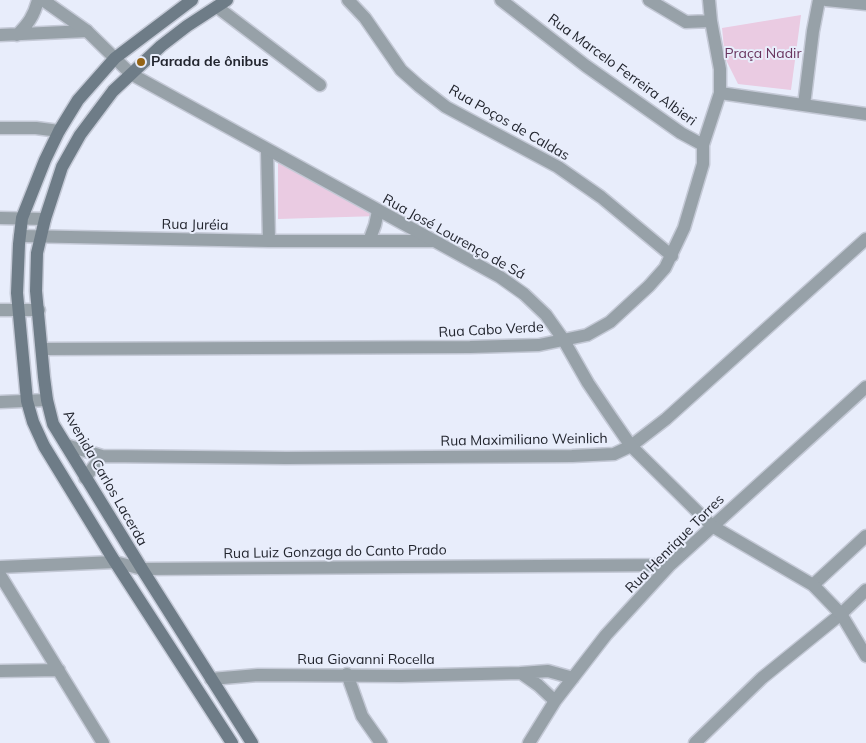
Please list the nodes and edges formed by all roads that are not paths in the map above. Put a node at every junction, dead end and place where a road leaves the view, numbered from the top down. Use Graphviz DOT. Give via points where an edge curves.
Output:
graph roads {
  1 [pos="38,0"];
  2 [pos="43,0"];
  3 [pos="348,0"];
  4 [pos="501,0"];
  5 [pos="649,0"];
  6 [pos="709,0"];
  7 [pos="819,0"];
  8 [pos="826,0"];
  9 [pos="186,1"];
  10 [pos="222,4"];
  11 [pos="866,4"];
  12 [pos="711,21"];
  13 [pos="87,32"];
  14 [pos="0,35"];
  15 [pos="17,35"];
  16 [pos="115,58"];
  17 [pos="131,74"];
  18 [pos="320,86"];
  19 [pos="720,93"];
  20 [pos="804,105"];
  21 [pos="866,114"];
  22 [pos="0,128"];
  23 [pos="59,131"];
  24 [pos="703,145"];
  25 [pos="267,150"];
  26 [pos="378,211"];
  27 [pos="0,218"];
  28 [pos="22,218"];
  29 [pos="45,219"];
  30 [pos="20,236"];
  31 [pos="40,236"];
  32 [pos="866,239"];
  33 [pos="269,241"];
  34 [pos="369,241"];
  35 [pos="432,241"];
  36 [pos="672,256"];
  37 [pos="0,310"];
  38 [pos="18,310"];
  39 [pos="38,310"];
  40 [pos="563,339"];
  41 [pos="43,349"];
  42 [pos="866,387"];
  43 [pos="47,400"];
  44 [pos="27,401"];
  45 [pos="0,402"];
  46 [pos="66,445"];
  47 [pos="631,446"];
  48 [pos="102,456"];
  49 [pos="85,478"];
  50 [pos="712,526"];
  51 [pos="866,536"];
  52 [pos="114,562"];
  53 [pos="670,565"];
  54 [pos="0,567"];
  55 [pos="142,569"];
  56 [pos="0,575"];
  57 [pos="813,585"];
  58 [pos="866,590"];
  59 [pos="841,614"];
  60 [pos="866,656"];
  61 [pos="59,670"];
  62 [pos="0,671"];
  63 [pos="521,673"];
  64 [pos="347,674"];
  65 [pos="208,675"];
  66 [pos="189,677"];
  67 [pos="572,678"];
  68 [pos="555,701"];
  69 [pos="104,743"];
  70 [pos="232,743"];
  71 [pos="252,743"];
  72 [pos="381,743"];
  73 [pos="528,743"];
  74 [pos="695,743"];
  1 -- 15 [label="street" via="29,23"];
  2 -- 13 [label="street, Rua José Lourenço de Sá"];
  3 -- 36 [label="street, Rua Poços de Caldas" via="365,18 401,70 420,86 454,111 558,167"];
  4 -- 24 [label="street, Rua Marcelo Ferreira Albieri" via="586,66"];
  5 -- 12 [label="street" via="686,22"];
  6 -- 12 [label="street, Rua Cabo Verde"];
  7 -- 20 [label="street"];
  8 -- 11 [label="street"];
  9 -- 16 [label="main road"];
  10 -- 17 [label="main road, Avenida Carlos Lacerda" via="161,46"];
  10 -- 18 [label="street"];
  12 -- 19 [label="street, Rua Cabo Verde" via="720,70"];
  13 -- 15 [label="street"];
  13 -- 16 [label="street, Rua José Lourenço de Sá"];
  14 -- 15 [label="street"];
  16 -- 17 [label="street, Rua José Lourenço de Sá"];
  16 -- 23 [label="main road" via="78,100"];
  17 -- 25 [label="street, Rua José Lourenço de Sá"];
  17 -- 29 [label="main road, Avenida Carlos Lacerda" via="113,91 80,134 62,167"];
  19 -- 20 [label="street"];
  19 -- 24 [label="street, Rua Cabo Verde"];
  20 -- 21 [label="street"];
  22 -- 23 [label="street"];
  23 -- 28 [label="main road"];
  24 -- 36 [label="street, Rua Cabo Verde" via="703,164"];
  25 -- 26 [label="street, Rua José Lourenço de Sá"];
  25 -- 33 [label="street"];
  26 -- 34 [label="street"];
  26 -- 35 [label="street, Rua José Lourenço de Sá"];
  27 -- 28 [label="street"];
  28 -- 29 [label="street"];
  28 -- 30 [label="main road"];
  29 -- 31 [label="main road, Avenida Carlos Lacerda"];
  30 -- 31 [label="street, Rua Juréia"];
  30 -- 38 [label="main road"];
  31 -- 33 [label="street, Rua Juréia"];
  31 -- 39 [label="main road, Avenida Carlos Lacerda" via="36,291"];
  32 -- 47 [label="street, Rua Maximiliano Weinlich" via="666,419"];
  33 -- 34 [label="street, Rua Juréia"];
  34 -- 35 [label="street, Rua Juréia"];
  35 -- 40 [label="street, Rua José Lourenço de Sá" via="500,277 524,294 546,315"];
  36 -- 40 [label="street, Rua Cabo Verde" via="649,286 610,322 587,335"];
  37 -- 38 [label="street"];
  38 -- 39 [label="street"];
  38 -- 44 [label="main road"];
  39 -- 41 [label="main road, Avenida Carlos Lacerda"];
  40 -- 41 [label="street, Rua Cabo Verde" via="539,345 470,347"];
  40 -- 47 [label="street, Rua José Lourenço de Sá" via="588,383"];
  41 -- 43 [label="main road, Avenida Carlos Lacerda"];
  42 -- 50 [label="street, Rua Henrique Torres"];
  43 -- 44 [label="street"];
  43 -- 46 [label="main road, Avenida Carlos Lacerda" via="53,424"];
  44 -- 45 [label="street"];
  44 -- 52 [label="main road" via="48,454"];
  46 -- 48 [label="street, Rua Maximiliano Weinlich"];
  46 -- 49 [label="main road, Avenida Carlos Lacerda"];
  47 -- 48 [label="street, Rua Maximiliano Weinlich" via="614,454 572,456"];
  47 -- 50 [label="street, Rua José Lourenço de Sá"];
  48 -- 49 [label="street"];
  49 -- 55 [label="main road, Avenida Carlos Lacerda"];
  50 -- 53 [label="street, Rua Henrique Torres"];
  50 -- 57 [label="street, Rua José Lourenço de Sá"];
  51 -- 57 [label="street"];
  52 -- 54 [label="street, Rua Luiz Gonzaga do Canto Prado"];
  52 -- 55 [label="street, Rua Luiz Gonzaga do Canto Prado"];
  52 -- 66 [label="main road"];
  53 -- 55 [label="street, Rua Luiz Gonzaga do Canto Prado"];
  53 -- 67 [label="street, Rua Henrique Torres" via="606,634"];
  55 -- 65 [label="main road, Avenida Carlos Lacerda"];
  56 -- 61 [label="street"];
  57 -- 59 [label="street, Rua José Lourenço de Sá"];
  58 -- 59 [label="street"];
  59 -- 60 [label="street, Rua José Lourenço de Sá"];
  59 -- 74 [label="street" via="762,678"];
  61 -- 62 [label="street"];
  61 -- 69 [label="street"];
  63 -- 64 [label="street, Rua Giovanni Rocella"];
  63 -- 67 [label="street, Rua Giovanni Rocella" via="548,671"];
  63 -- 68 [label="street"];
  64 -- 65 [label="street, Rua Giovanni Rocella"];
  64 -- 72 [label="street" via="362,716"];
  65 -- 66 [label="main road"];
  65 -- 71 [label="main road, Avenida Carlos Lacerda"];
  66 -- 70 [label="main road"];
  67 -- 68 [label="street, Rua Henrique Torres"];
  68 -- 73 [label="street, Rua Henrique Torres"];
}
